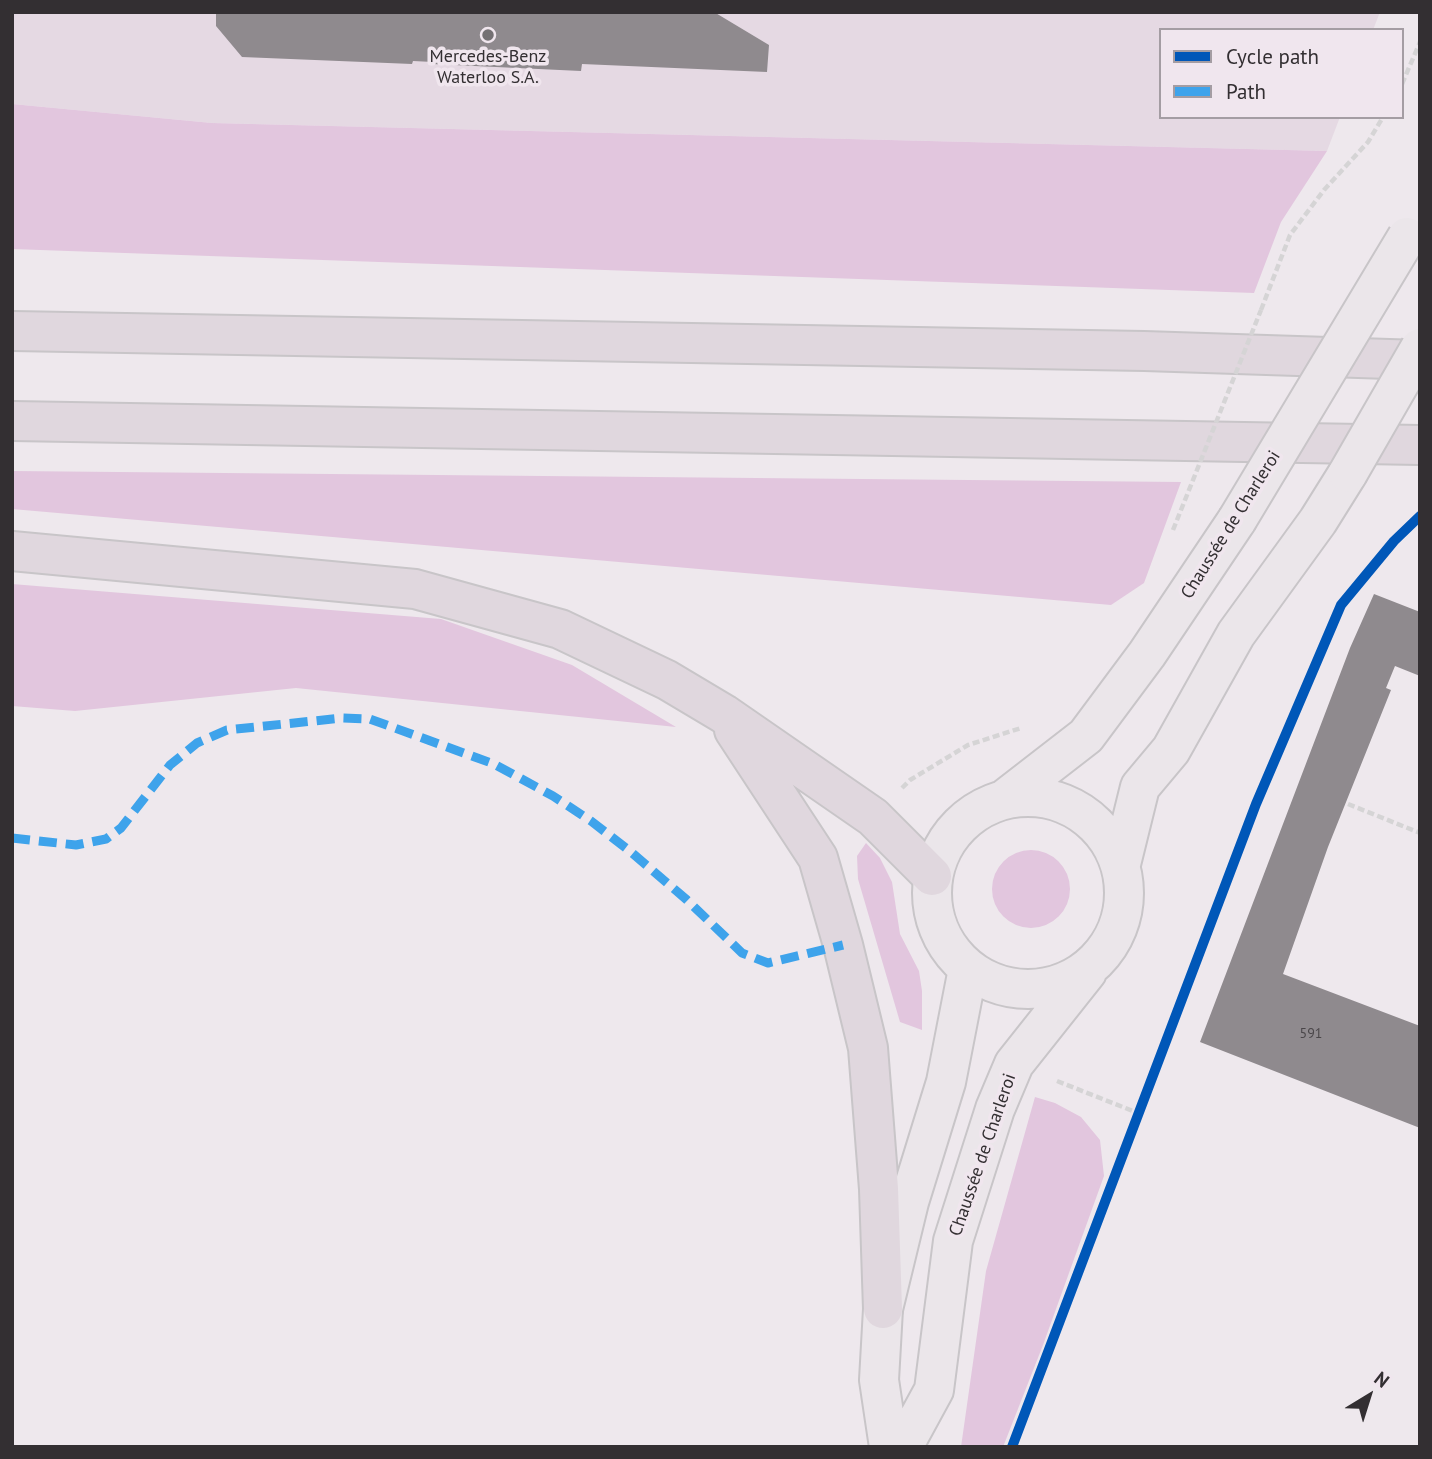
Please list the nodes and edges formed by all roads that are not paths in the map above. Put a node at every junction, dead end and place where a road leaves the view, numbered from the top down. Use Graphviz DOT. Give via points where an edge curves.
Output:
graph roads {
  1 [pos="1413,229"];
  2 [pos="12,331"];
  3 [pos="1420,348"];
  4 [pos="1420,360"];
  5 [pos="12,421"];
  6 [pos="1420,445"];
  7 [pos="12,551"];
  8 [pos="724,714"];
  9 [pos="1006,798"];
  10 [pos="1121,864"];
  11 [pos="932,876"];
  12 [pos="1091,966"];
  13 [pos="968,969"];
  14 [pos="883,1309"];
  15 [pos="889,1447"];
  16 [pos="903,1447"];
  1 -- 9 [label="main road, Chaussée de Charleroi, bridge" via="1237,520 1147,654 1086,736"];
  2 -- 4 [label="highway" via="1130,350"];
  3 -- 10 [label="main road, bridge" via="1349,473 1237,634 1171,750 1140,787"];
  5 -- 6 [label="highway"];
  7 -- 8 [label="highway" via="415,589 560,629 667,680"];
  8 -- 11 [label="highway" via="873,817"];
  8 -- 14 [label="highway" via="818,858 843,945 868,1048"];
  9 -- 10 [label="main road" via="1035,796 1063,803 1088,817 1108,839"];
  9 -- 11 [label="main road" via="972,814 945,841"];
  10 -- 12 [label="main road" via="1125,892 1121,920 1110,945"];
  11 -- 13 [label="main road" via="932,911 945,943"];
  12 -- 13 [label="main road" via="1063,984 1030,990 997,985"];
  12 -- 16 [label="main road, Chaussée de Charleroi" via="1014,1064 995,1109 953,1241 934,1390"];
  13 -- 14 [label="main road" via="946,1082 909,1202"];
  14 -- 15 [label="main road" via="879,1380"];
}
